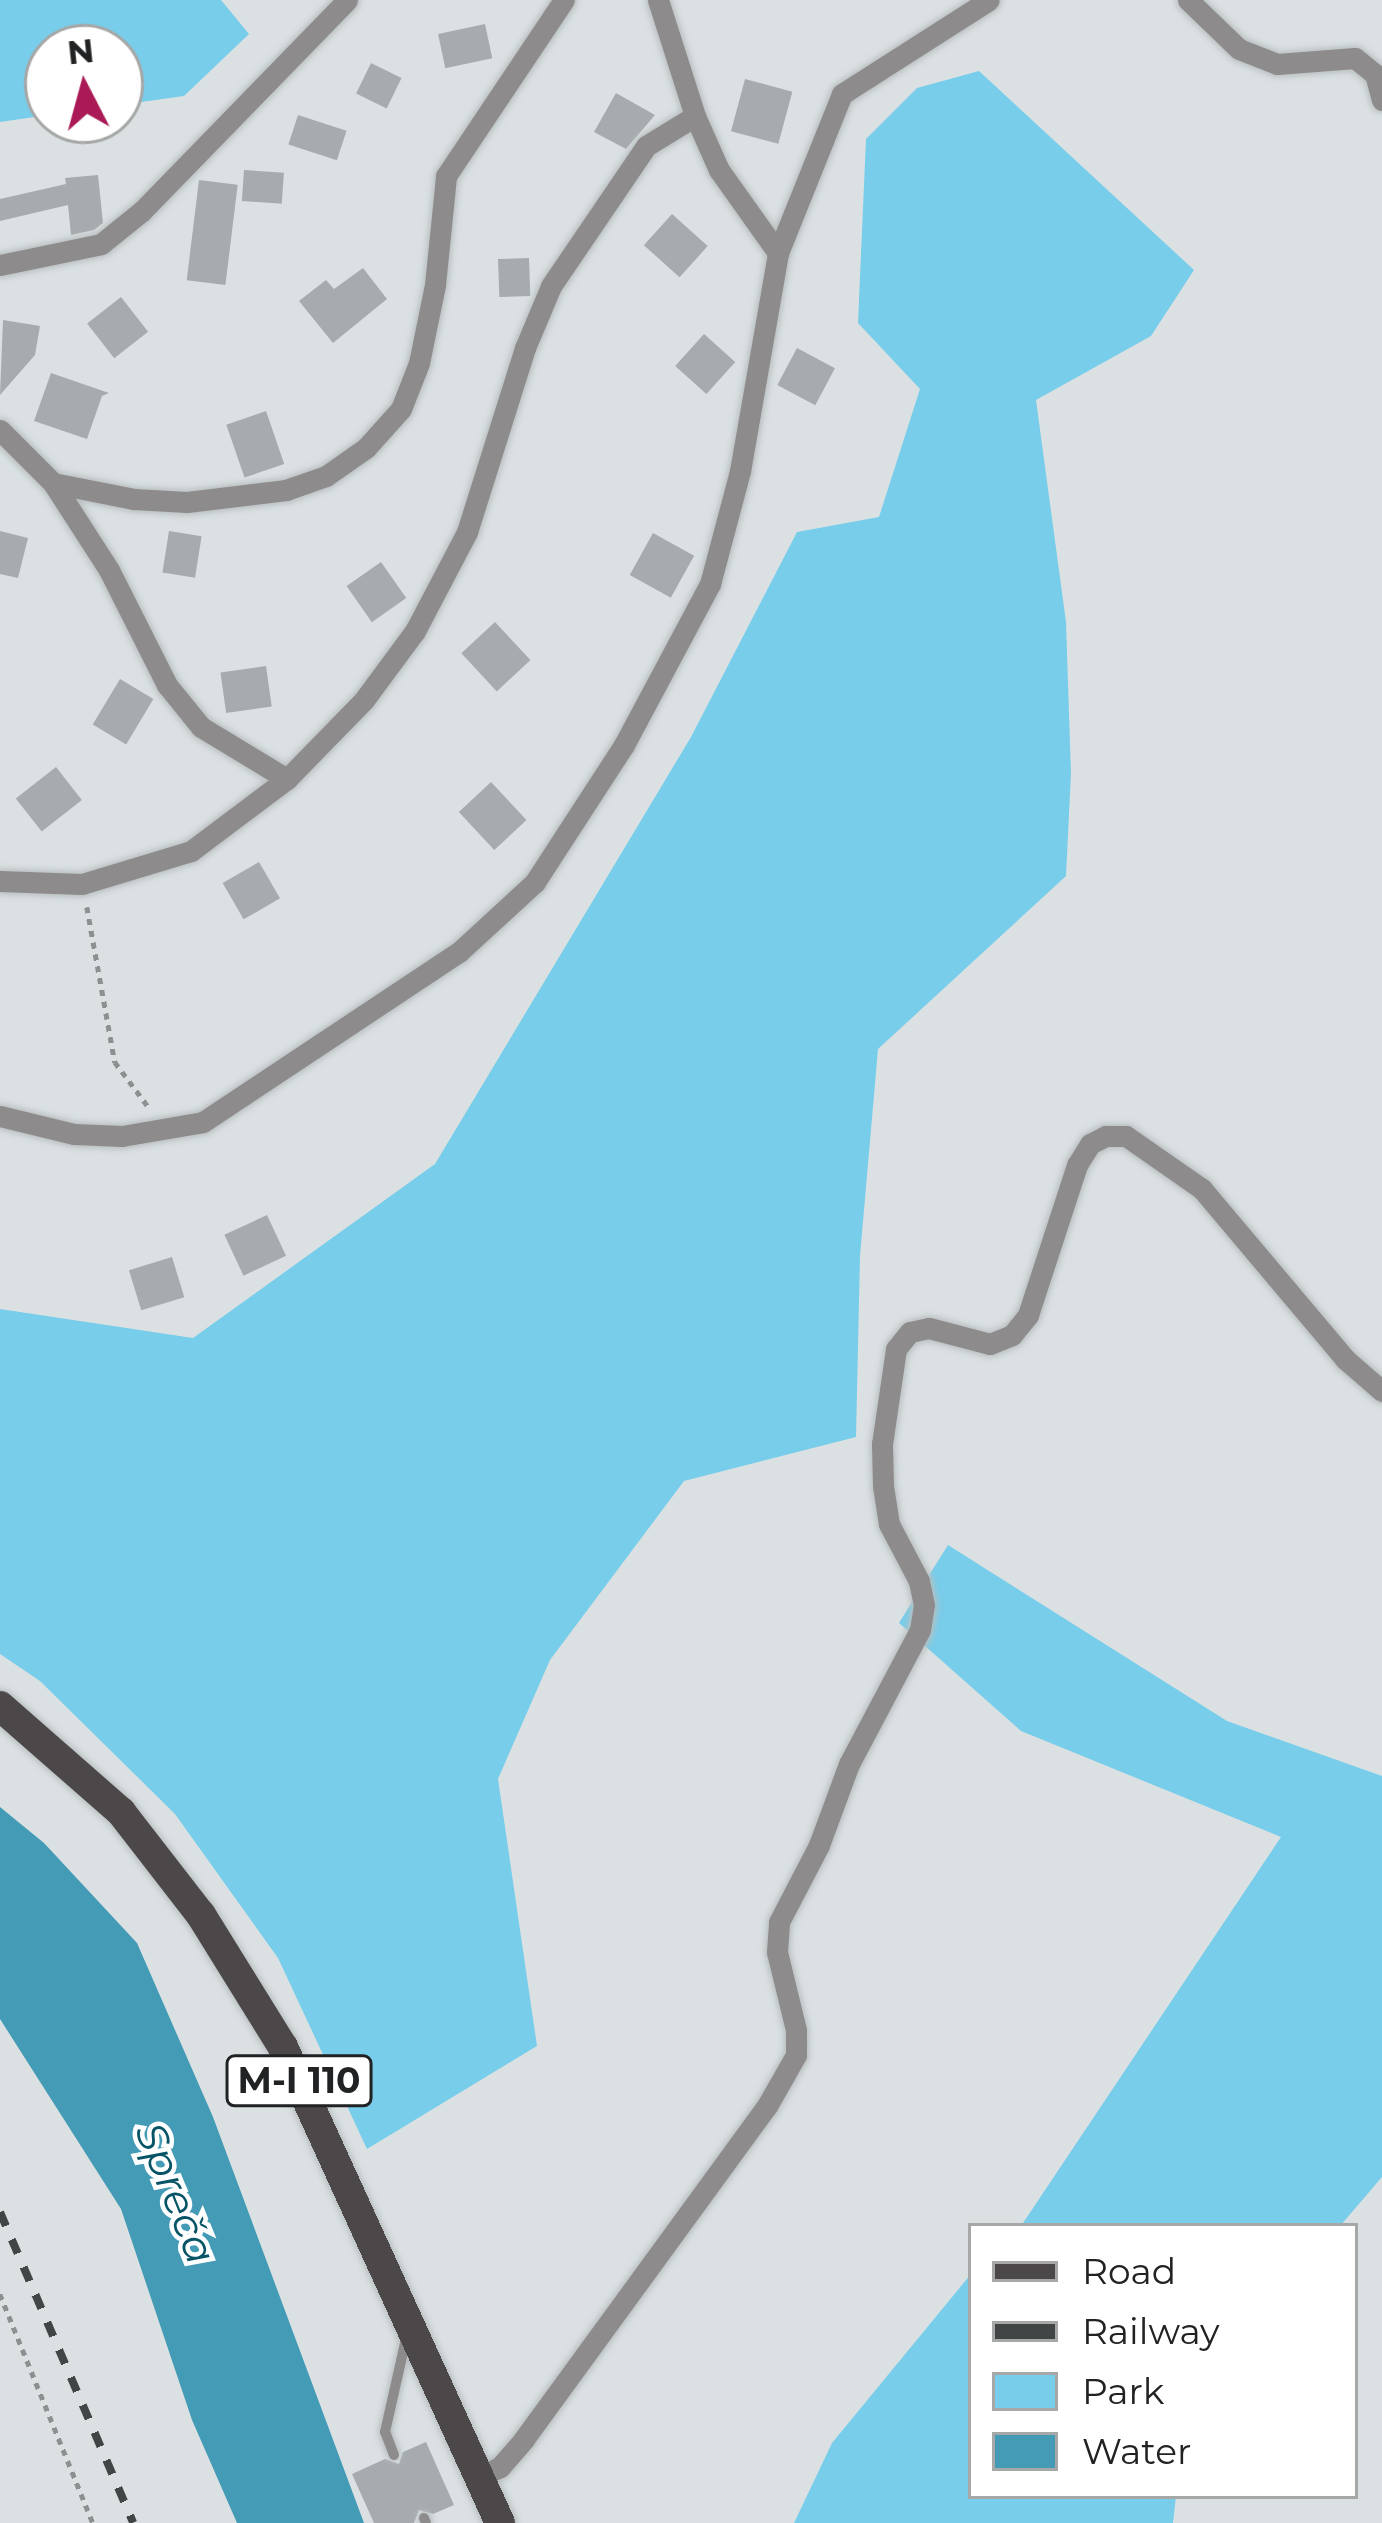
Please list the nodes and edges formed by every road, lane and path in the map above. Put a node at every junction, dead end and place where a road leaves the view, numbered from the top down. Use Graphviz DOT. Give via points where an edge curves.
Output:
graph roads {
  1 [pos="347,0"];
  2 [pos="564,0"];
  3 [pos="989,0"];
  4 [pos="1188,0"];
  5 [pos="655,1"];
  6 [pos="1382,100"];
  7 [pos="694,116"];
  8 [pos="778,253"];
  9 [pos="0,265"];
  10 [pos="0,430"];
  11 [pos="53,483"];
  12 [pos="287,779"];
  13 [pos="0,880"];
  14 [pos="82,884"];
  15 [pos="0,1116"];
  16 [pos="172,1131"];
  17 [pos="1382,1391"];
  18 [pos="0,1706"];
  19 [pos="0,2294"];
  20 [pos="410,2324"];
  21 [pos="394,2456"];
  22 [pos="481,2476"];
  23 [pos="93,2523"];
  24 [pos="500,2523"];
  1 -- 9 [label="street" via="101,244"];
  2 -- 11 [label="street" via="446,176 419,363 400,409 366,448 326,476 286,490 187,502"];
  3 -- 8 [label="street" via="842,94"];
  4 -- 6 [label="street" via="1239,49 1277,64 1355,58 1375,74"];
  5 -- 7 [label="street"];
  7 -- 8 [label="street" via="719,170"];
  7 -- 12 [label="street" via="646,146 551,286 467,532 415,631 364,700"];
  8 -- 16 [label="street" via="740,471 710,584 568,836 535,882 459,952 203,1122"];
  10 -- 11 [label="street"];
  11 -- 12 [label="street" via="109,570 167,685 201,727"];
  12 -- 14 [label="street" via="191,851"];
  13 -- 14 [label="street"];
  14 -- 16 [label="path" via="115,1062"];
  15 -- 16 [label="street" via="74,1134"];
  17 -- 22 [label="street" via="1345,1359 1202,1190 1126,1136 1090,1144 1077,1165 1028,1315 1012,1335 990,1343 929,1328 910,1332 896,1349 883,1485 889,1524 924,1605 920,1630 779,1922 796,2055 767,2107 524,2439"];
  18 -- 20 [label="main road, M-I 110" via="121,1812 200,1915 284,2047"];
  19 -- 23 [label="path"];
  20 -- 21 [label="lane" via="385,2432"];
  20 -- 22 [label="main road, M-I 110"];
  22 -- 24 [label="main road, M-I 110"];
}
